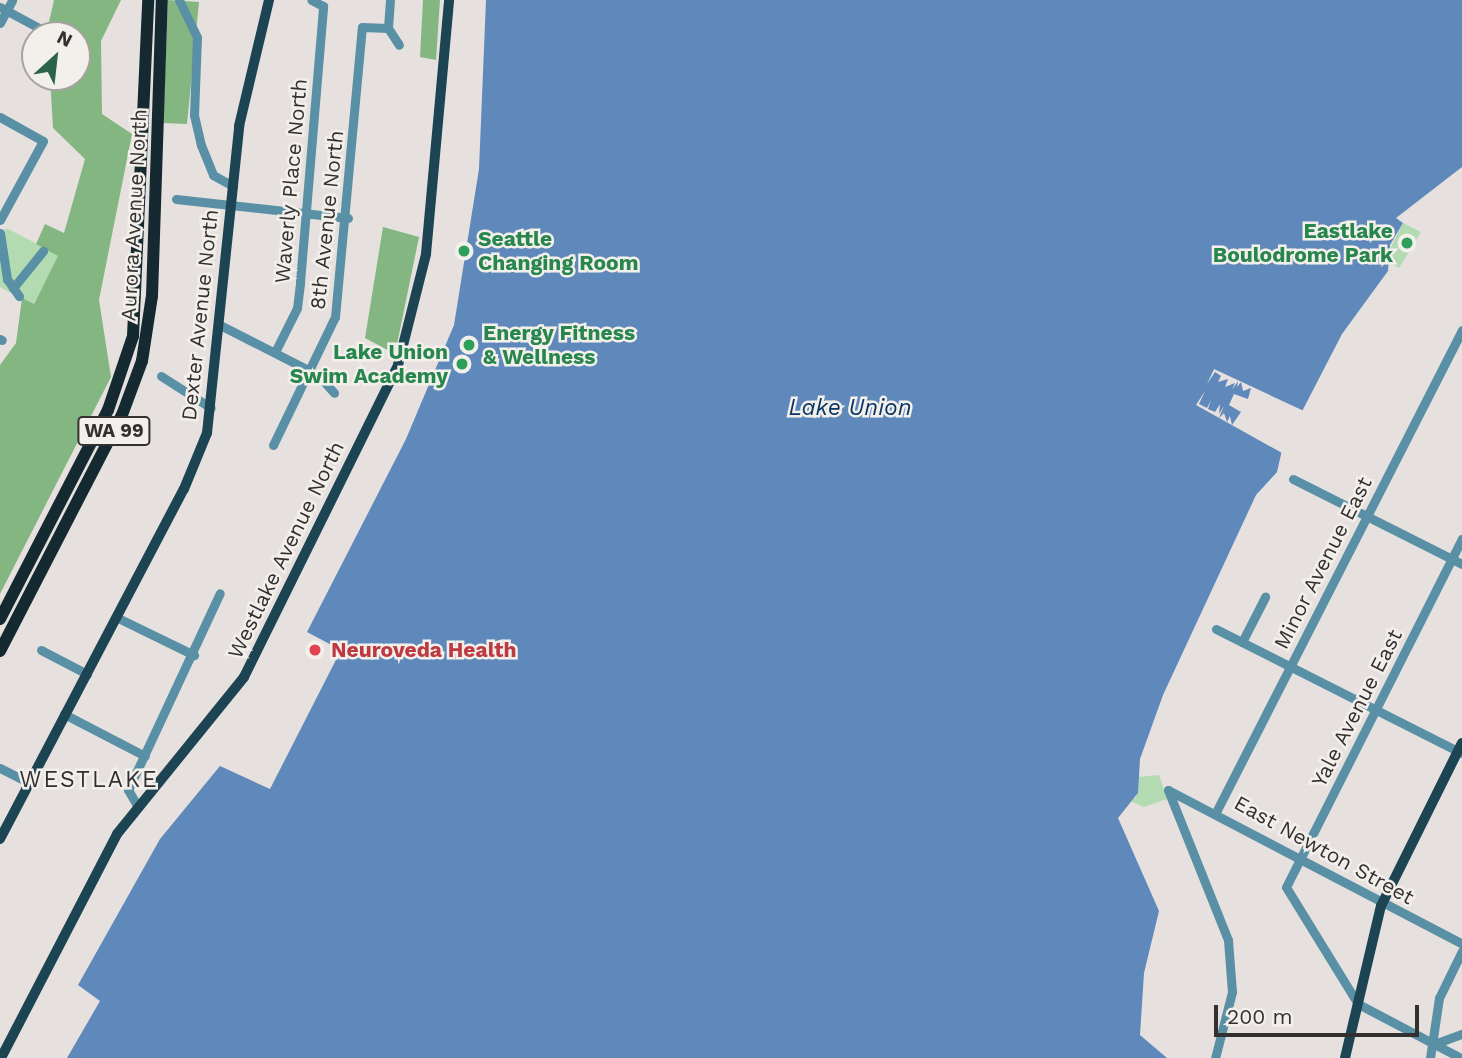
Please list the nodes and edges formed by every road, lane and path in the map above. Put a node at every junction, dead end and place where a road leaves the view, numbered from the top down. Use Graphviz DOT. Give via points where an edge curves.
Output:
graph roads {
  1 [pos="12,0"];
  2 [pos="148,0"];
  3 [pos="162,0"];
  4 [pos="179,0"];
  5 [pos="269,0"];
  6 [pos="311,0"];
  7 [pos="390,0"];
  8 [pos="449,0"];
  9 [pos="3,9"];
  10 [pos="26,21"];
  11 [pos="0,23"];
  12 [pos="388,28"];
  13 [pos="399,45"];
  14 [pos="0,117"];
  15 [pos="233,186"];
  16 [pos="176,199"];
  17 [pos="231,207"];
  18 [pos="306,214"];
  19 [pos="348,218"];
  20 [pos="0,220"];
  21 [pos="0,233"];
  22 [pos="43,251"];
  23 [pos="220,325"];
  24 [pos="1462,330"];
  25 [pos="275,352"];
  26 [pos="310,371"];
  27 [pos="161,376"];
  28 [pos="334,393"];
  29 [pos="211,408"];
  30 [pos="273,445"];
  31 [pos="1293,479"];
  32 [pos="1366,516"];
  33 [pos="1462,539"];
  34 [pos="1452,559"];
  35 [pos="1462,564"];
  36 [pos="220,593"];
  37 [pos="1265,597"];
  38 [pos="116,617"];
  39 [pos="0,619"];
  40 [pos="1216,629"];
  41 [pos="1242,642"];
  42 [pos="41,650"];
  43 [pos="0,651"];
  44 [pos="194,655"];
  45 [pos="1290,666"];
  46 [pos="87,674"];
  47 [pos="1376,710"];
  48 [pos="64,715"];
  49 [pos="1461,749"];
  50 [pos="145,755"];
  51 [pos="0,768"];
  52 [pos="29,783"];
  53 [pos="138,807"];
  54 [pos="1216,812"];
  55 [pos="0,839"];
  56 [pos="1300,855"];
  57 [pos="1384,900"];
  58 [pos="1462,944"];
  59 [pos="1462,951"];
  60 [pos="1358,1004"];
  61 [pos="1462,1034"];
  62 [pos="1434,1044"];
  63 [pos="1,1058"];
  64 [pos="1215,1058"];
  65 [pos="1345,1058"];
  66 [pos="1430,1058"];
  67 [pos="1461,1058"];
  1 -- 9 [label="street"];
  2 -- 39 [label="highway, Aurora Avenue North / WA 99" via="132,336 108,410"];
  3 -- 43 [label="highway, Aurora Avenue North / WA 99" via="152,296 142,361 122,415"];
  4 -- 15 [label="street" via="197,37 194,115 201,145 213,175"];
  5 -- 15 [label="main road, Dexter Avenue North" via="244,97"];
  6 -- 18 [label="street, Waverly Place North" via="323,6"];
  7 -- 12 [label="street"];
  8 -- 53 [label="main road, Westlake Avenue North" via="428,238 408,340 244,677"];
  9 -- 10 [label="street"];
  9 -- 11 [label="street"];
  12 -- 13 [label="street"];
  12 -- 19 [label="street, 8th Avenue North" via="362,27"];
  14 -- 20 [label="street" via="43,141"];
  15 -- 17 [label="main road, Dexter Avenue North"];
  16 -- 17 [label="street"];
  17 -- 18 [label="street"];
  17 -- 23 [label="main road, Dexter Avenue North"];
  18 -- 19 [label="street"];
  18 -- 25 [label="street, Waverly Place North" via="297,308"];
  19 -- 26 [label="street, 8th Avenue North" via="335,317"];
  21 -- 22 [label="street" via="16,292"];
  23 -- 25 [label="street"];
  23 -- 29 [label="main road, Dexter Avenue North"];
  24 -- 32 [label="street, Minor Avenue East"];
  25 -- 26 [label="street"];
  26 -- 28 [label="street"];
  26 -- 30 [label="street, 8th Avenue North"];
  27 -- 29 [label="street"];
  29 -- 38 [label="main road, Dexter Avenue North" via="184,489"];
  31 -- 32 [label="street"];
  32 -- 34 [label="street"];
  32 -- 45 [label="street, Minor Avenue East"];
  33 -- 34 [label="street, Yale Avenue East"];
  34 -- 35 [label="street"];
  34 -- 47 [label="street, Yale Avenue East"];
  36 -- 44 [label="street"];
  37 -- 41 [label="street"];
  38 -- 44 [label="street"];
  38 -- 46 [label="main road, Dexter Avenue North"];
  40 -- 41 [label="street"];
  41 -- 45 [label="street"];
  42 -- 46 [label="street"];
  44 -- 50 [label="street"];
  45 -- 47 [label="street"];
  45 -- 54 [label="street, Minor Avenue East"];
  46 -- 48 [label="main road, Dexter Avenue North"];
  47 -- 49 [label="street"];
  47 -- 56 [label="street, Yale Avenue East"];
  48 -- 50 [label="street"];
  48 -- 52 [label="main road, Dexter Avenue North"];
  49 -- 57 [label="main road"];
  50 -- 53 [label="street" via="128,790"];
  51 -- 52 [label="street"];
  52 -- 55 [label="main road, Dexter Avenue North"];
  53 -- 63 [label="main road, Westlake Avenue North" via="102,861"];
  54 -- 56 [label="street, East Newton Street"];
  54 -- 64 [label="street, East Newton Street" via="1168,790 1228,940 1232,992"];
  56 -- 57 [label="street, East Newton Street"];
  56 -- 60 [label="street, Yale Avenue East" via="1286,894"];
  57 -- 58 [label="street, East Newton Street"];
  57 -- 60 [label="main road"];
  59 -- 62 [label="street" via="1439,998"];
  60 -- 62 [label="street"];
  60 -- 65 [label="main road"];
  61 -- 62 [label="street"];
  62 -- 66 [label="street"];
  62 -- 67 [label="street"];
}
